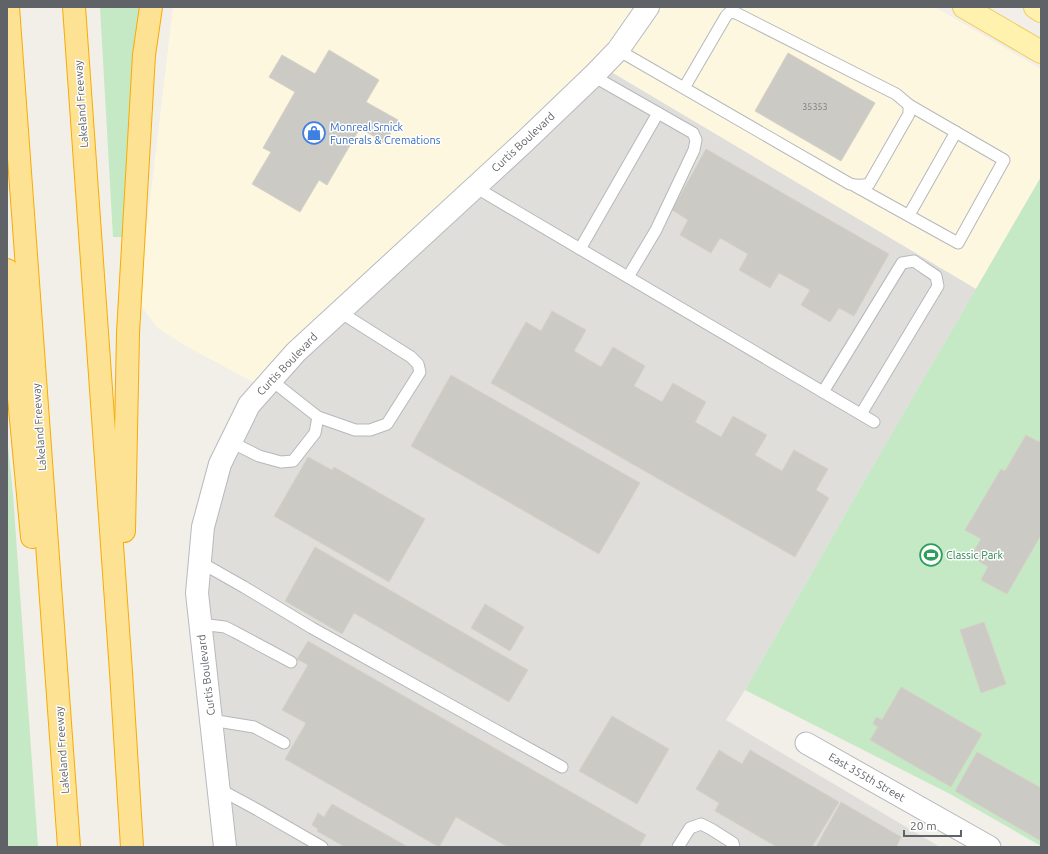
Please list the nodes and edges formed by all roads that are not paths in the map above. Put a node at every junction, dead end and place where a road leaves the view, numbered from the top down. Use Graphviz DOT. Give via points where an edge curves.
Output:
graph roads {
  1 [pos="8,7"];
  2 [pos="74,7"];
  3 [pos="151,7"];
  4 [pos="648,7"];
  5 [pos="964,7"];
  6 [pos="1035,7"];
  7 [pos="1041,11"];
  8 [pos="618,50"];
  9 [pos="1041,52"];
  10 [pos="593,76"];
  11 [pos="684,88"];
  12 [pos="909,106"];
  13 [pos="658,113"];
  14 [pos="956,132"];
  15 [pos="856,186"];
  16 [pos="475,187"];
  17 [pos="908,215"];
  18 [pos="580,249"];
  19 [pos="7,270"];
  20 [pos="628,277"];
  21 [pos="340,312"];
  22 [pos="271,380"];
  23 [pos="823,392"];
  24 [pos="861,414"];
  25 [pos="318,417"];
  26 [pos="874,422"];
  27 [pos="231,442"];
  28 [pos="200,562"];
  29 [pos="200,624"];
  30 [pos="291,662"];
  31 [pos="121,672"];
  32 [pos="211,720"];
  33 [pos="284,742"];
  34 [pos="806,743"];
  35 [pos="63,760"];
  36 [pos="562,767"];
  37 [pos="219,789"];
  38 [pos="69,847"];
  39 [pos="132,847"];
  40 [pos="225,847"];
  41 [pos="322,847"];
  42 [pos="678,847"];
  43 [pos="734,847"];
  44 [pos="990,847"];
  1 -- 35 [label="highway, Lakeland Freeway"];
  2 -- 31 [label="highway, Lakeland Freeway"];
  3 -- 31 [label="highway" via="144,55 128,333"];
  4 -- 8 [label="street, Curtis Boulevard"];
  5 -- 9 [label="main road"];
  6 -- 7 [label="main road"];
  8 -- 10 [label="street, Curtis Boulevard"];
  8 -- 11 [label="lane"];
  10 -- 13 [label="lane"];
  10 -- 16 [label="street, Curtis Boulevard"];
  11 -- 12 [label="lane" via="730,12 896,94"];
  11 -- 15 [label="lane"];
  12 -- 14 [label="lane"];
  12 -- 15 [label="lane" via="909,114 869,184"];
  13 -- 18 [label="lane"];
  13 -- 20 [label="lane" via="693,133 696,140 694,150 656,230"];
  14 -- 17 [label="lane"];
  14 -- 17 [label="lane" via="1004,160 958,243"];
  15 -- 17 [label="lane"];
  16 -- 18 [label="lane"];
  16 -- 21 [label="street, Curtis Boulevard"];
  18 -- 20 [label="lane"];
  19 -- 35 [label="highway" via="43,654"];
  20 -- 23 [label="lane"];
  21 -- 22 [label="street, Curtis Boulevard" via="296,352"];
  21 -- 25 [label="lane" via="410,357 418,364 420,372 387,424 370,430 355,430"];
  22 -- 25 [label="lane"];
  22 -- 27 [label="street, Curtis Boulevard" via="249,405"];
  23 -- 24 [label="lane"];
  23 -- 24 [label="lane" via="902,263 914,261 936,276 938,286"];
  24 -- 26 [label="lane"];
  25 -- 27 [label="lane" via="315,433 293,461 281,462 260,456"];
  27 -- 28 [label="street, Curtis Boulevard" via="220,464 203,527"];
  28 -- 29 [label="street, Curtis Boulevard" via="197,593"];
  28 -- 36 [label="lane" via="312,628"];
  29 -- 30 [label="lane" via="230,629"];
  29 -- 32 [label="street, Curtis Boulevard"];
  31 -- 39 [label="highway, Lakeland Freeway"];
  32 -- 33 [label="lane" via="254,727"];
  32 -- 37 [label="street, Curtis Boulevard"];
  34 -- 44 [label="street, East 355th Street"];
  35 -- 38 [label="highway, Lakeland Freeway"];
  37 -- 40 [label="street, Curtis Boulevard"];
  37 -- 41 [label="lane"];
  42 -- 43 [label="lane" via="690,828 701,824 733,843"];
}
